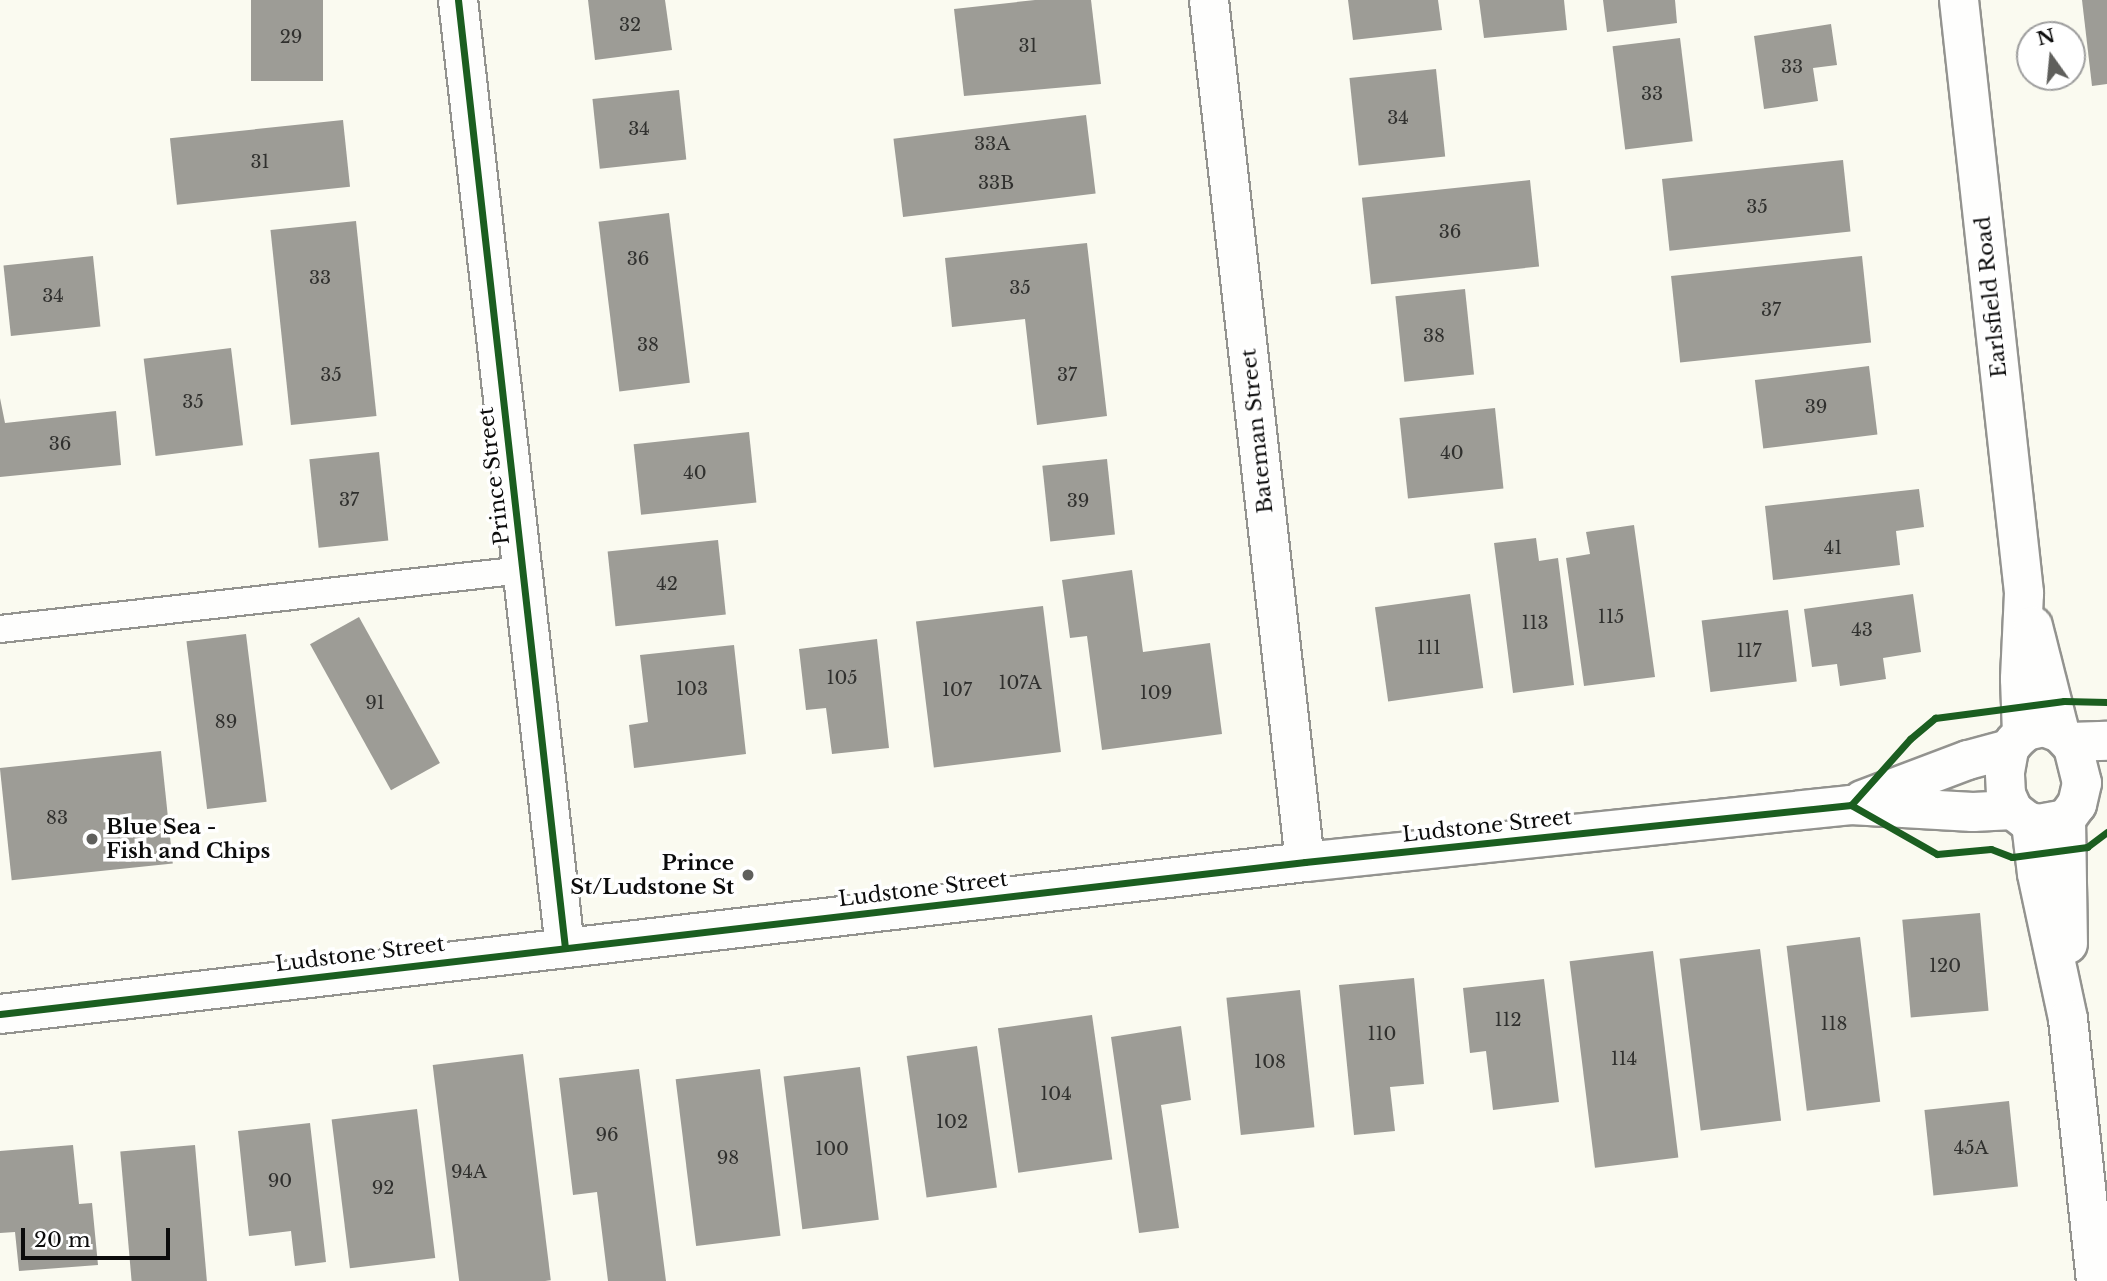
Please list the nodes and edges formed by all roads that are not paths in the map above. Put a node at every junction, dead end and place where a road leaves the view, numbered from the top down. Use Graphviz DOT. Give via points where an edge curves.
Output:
graph roads {
  1 [pos="458,0"];
  2 [pos="1209,0"];
  3 [pos="1958,0"];
  4 [pos="523,570"];
  5 [pos="2024,593"];
  6 [pos="0,629"];
  7 [pos="2065,738"];
  8 [pos="2107,741"];
  9 [pos="2015,742"];
  10 [pos="1851,804"];
  11 [pos="2059,811"];
  12 [pos="1305,862"];
  13 [pos="565,948"];
  14 [pos="0,1014"];
  15 [pos="2096,1281"];
  1 -- 4 [label="street, Prince Street"];
  2 -- 12 [label="street, Bateman Street"];
  3 -- 5 [label="street, Earlsfield Road"];
  4 -- 6 [label="lane"];
  4 -- 13 [label="street, Prince Street"];
  5 -- 7 [label="street, Earlsfield Road"];
  5 -- 9 [label="street, Earlsfield Road"];
  7 -- 8 [label="street"];
  7 -- 9 [label="street" via="2044,727"];
  7 -- 11 [label="street" via="2080,766 2081,791"];
  9 -- 10 [label="street, Ludstone Street"];
  9 -- 11 [label="street" via="2005,787"];
  10 -- 11 [label="street, Ludstone Street" via="1973,813"];
  10 -- 12 [label="street, Ludstone Street"];
  11 -- 15 [label="street" via="2068,1019"];
  12 -- 13 [label="street, Ludstone Street"];
  13 -- 14 [label="street, Ludstone Street"];
}
